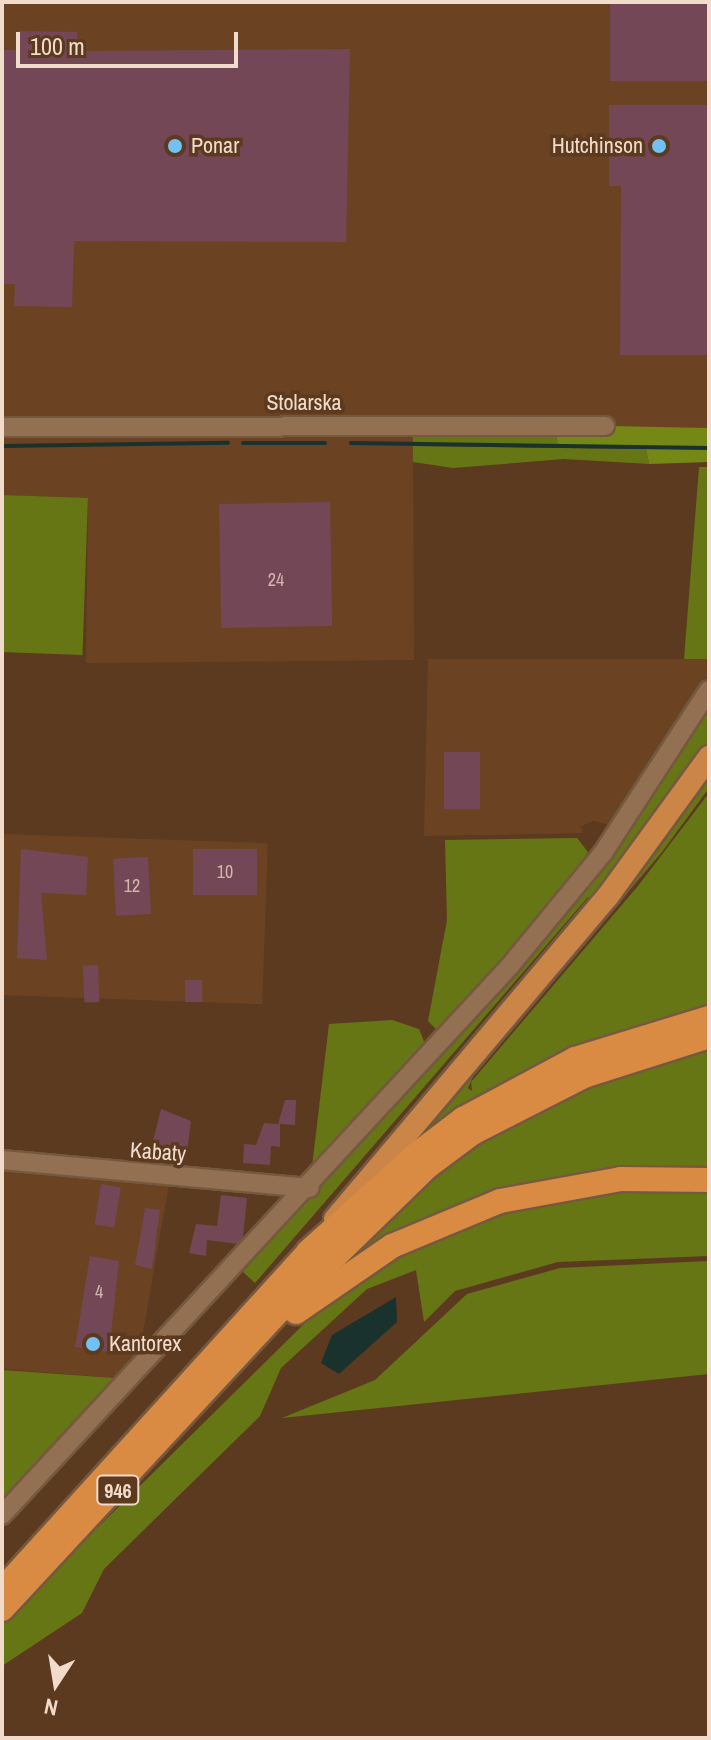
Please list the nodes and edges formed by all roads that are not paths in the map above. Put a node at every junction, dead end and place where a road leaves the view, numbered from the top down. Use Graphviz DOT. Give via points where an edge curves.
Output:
graph roads {
  1 [pos="605,426"];
  2 [pos="2,427"];
  3 [pos="709,690"];
  4 [pos="709,757"];
  5 [pos="709,1018"];
  6 [pos="709,1036"];
  7 [pos="2,1160"];
  8 [pos="709,1180"];
  9 [pos="310,1188"];
  10 [pos="308,1252"];
  11 [pos="232,1369"];
  12 [pos="2,1515"];
  13 [pos="2,1590"];
  14 [pos="2,1609"];
  1 -- 2 [label="street, Stolarska"];
  3 -- 9 [label="street" via="603,853"];
  4 -- 10 [label="highway" via="590,918"];
  5 -- 10 [label="highway" via="575,1059 486,1106 417,1154"];
  6 -- 11 [label="highway" via="600,1069 474,1132 382,1207"];
  7 -- 9 [label="street, Kabaty"];
  8 -- 11 [label="highway" via="588,1182 470,1211 344,1275"];
  9 -- 12 [label="street"];
  10 -- 13 [label="highway, 946"];
  11 -- 14 [label="highway, 946"];
}
